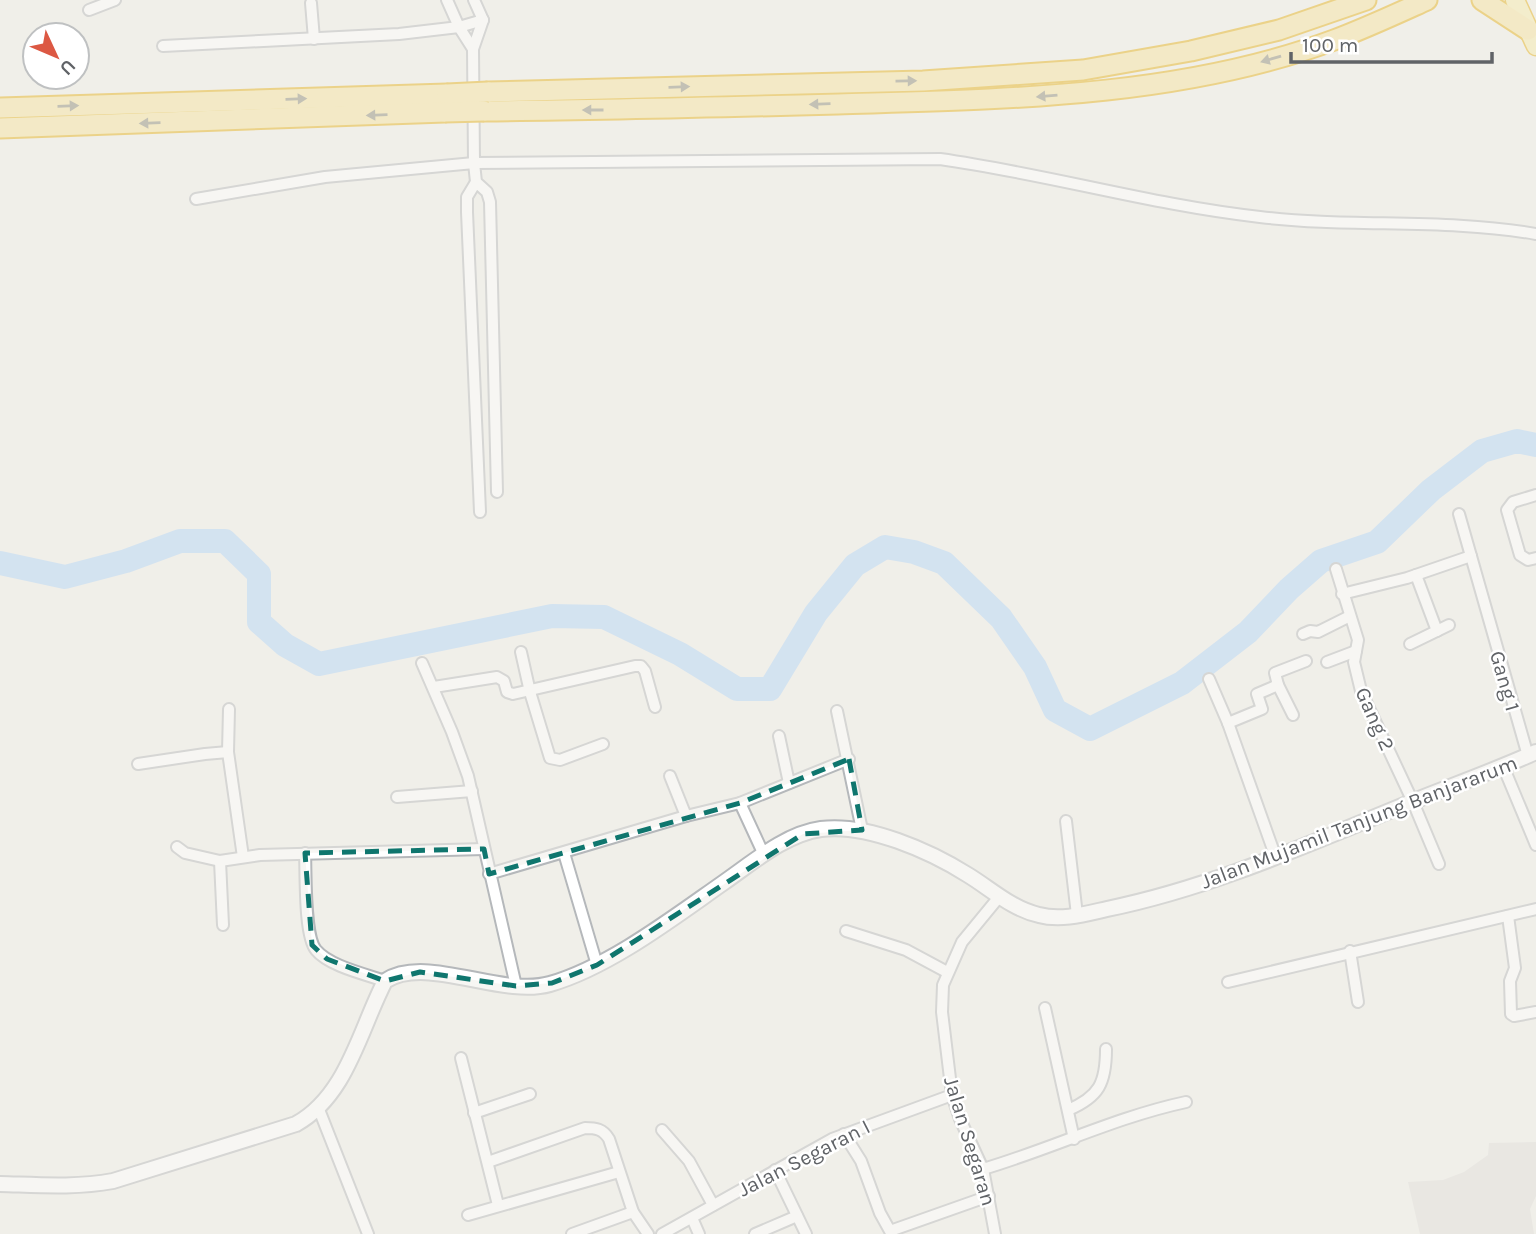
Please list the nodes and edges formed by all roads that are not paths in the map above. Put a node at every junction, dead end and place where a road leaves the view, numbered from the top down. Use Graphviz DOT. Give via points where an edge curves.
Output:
graph roads {
  1 [pos="115,0"];
  2 [pos="447,0"];
  3 [pos="474,0"];
  4 [pos="1338,0"];
  5 [pos="1366,0"];
  6 [pos="1427,0"];
  7 [pos="1482,0"];
  8 [pos="1515,0"];
  9 [pos="313,1"];
  10 [pos="89,10"];
  11 [pos="483,20"];
  12 [pos="460,27"];
  13 [pos="1532,38"];
  14 [pos="314,39"];
  15 [pos="163,46"];
  16 [pos="473,49"];
  17 [pos="1023,75"];
  18 [pos="486,102"];
  19 [pos="446,103"];
  20 [pos="0,108"];
  21 [pos="0,128"];
  22 [pos="474,163"];
  23 [pos="476,182"];
  24 [pos="197,199"];
  25 [pos="1536,234"];
  26 [pos="471,347"];
  27 [pos="491,348"];
  28 [pos="496,492"];
  29 [pos="1536,495"];
  30 [pos="480,512"];
  31 [pos="1458,514"];
  32 [pos="1471,556"];
  33 [pos="1536,558"];
  34 [pos="1336,569"];
  35 [pos="1416,575"];
  36 [pos="1342,593"];
  37 [pos="1350,617"];
  38 [pos="1449,625"];
  39 [pos="1437,631"];
  40 [pos="1303,634"];
  41 [pos="1410,644"];
  42 [pos="1356,651"];
  43 [pos="521,652"];
  44 [pos="1306,661"];
  45 [pos="1327,662"];
  46 [pos="422,663"];
  47 [pos="1209,679"];
  48 [pos="1279,685"];
  49 [pos="434,687"];
  50 [pos="530,692"];
  51 [pos="655,707"];
  52 [pos="229,709"];
  53 [pos="837,711"];
  54 [pos="1293,715"];
  55 [pos="1228,723"];
  56 [pos="779,736"];
  57 [pos="603,744"];
  58 [pos="228,752"];
  59 [pos="1532,754"];
  60 [pos="849,759"];
  61 [pos="138,764"];
  62 [pos="1503,766"];
  63 [pos="670,776"];
  64 [pos="789,783"];
  65 [pos="472,791"];
  66 [pos="397,797"];
  67 [pos="1413,802"];
  68 [pos="740,803"];
  69 [pos="686,816"];
  70 [pos="1066,821"];
  71 [pos="862,830"];
  72 [pos="1536,845"];
  73 [pos="177,847"];
  74 [pos="484,849"];
  75 [pos="305,853"];
  76 [pos="564,853"];
  77 [pos="764,855"];
  78 [pos="243,857"];
  79 [pos="1276,858"];
  80 [pos="220,861"];
  81 [pos="1439,864"];
  82 [pos="489,874"];
  83 [pos="999,897"];
  84 [pos="1536,909"];
  85 [pos="1077,915"];
  86 [pos="1508,916"];
  87 [pos="223,925"];
  88 [pos="846,931"];
  89 [pos="1350,951"];
  90 [pos="597,965"];
  91 [pos="947,972"];
  92 [pos="385,981"];
  93 [pos="1228,982"];
  94 [pos="516,986"];
  95 [pos="1358,1002"];
  96 [pos="1045,1008"];
  97 [pos="1536,1012"];
  98 [pos="1106,1049"];
  99 [pos="461,1058"];
  100 [pos="530,1094"];
  101 [pos="952,1095"];
  102 [pos="1186,1102"];
  103 [pos="318,1107"];
  104 [pos="1068,1110"];
  105 [pos="474,1113"];
  106 [pos="662,1130"];
  107 [pos="844,1134"];
  108 [pos="1074,1139"];
  109 [pos="488,1162"];
  110 [pos="775,1170"];
  111 [pos="983,1170"];
  112 [pos="619,1172"];
  113 [pos="0,1184"];
  114 [pos="989,1196"];
  115 [pos="498,1205"];
  116 [pos="713,1205"];
  117 [pos="633,1212"];
  118 [pos="468,1214"];
  119 [pos="797,1216"];
  120 [pos="692,1218"];
  121 [pos="891,1232"];
  122 [pos="368,1234"];
  123 [pos="572,1234"];
  124 [pos="648,1234"];
  125 [pos="663,1234"];
  126 [pos="699,1234"];
  127 [pos="755,1234"];
  128 [pos="806,1234"];
  129 [pos="995,1234"];
  1 -- 10 [label="street"];
  2 -- 12 [label="street"];
  3 -- 11 [label="street"];
  4 -- 17 [label="highway" via="1281,20 1153,47 1082,56"];
  5 -- 17 [label="highway" via="1279,30 1191,51 1083,70"];
  6 -- 18 [label="highway, one-way" via="1333,40 1262,61 1210,74 1086,92 620,110"];
  7 -- 13 [label="highway"];
  8 -- 13 [label="highway"];
  9 -- 14 [label="street"];
  11 -- 12 [label="street"];
  11 -- 16 [label="street"];
  12 -- 14 [label="street"];
  12 -- 16 [label="street"];
  14 -- 15 [label="street"];
  16 -- 22 [label="street"];
  18 -- 17 [label="highway, one-way"];
  18 -- 19 [label="highway, bridge"];
  20 -- 19 [label="highway, one-way"];
  19 -- 21 [label="highway, one-way"];
  22 -- 23 [label="street"];
  22 -- 24 [label="street" via="325,177"];
  22 -- 25 [label="street" via="940,159 1261,218 1468,225"];
  23 -- 26 [label="street" via="467,197"];
  23 -- 27 [label="street" via="490,202"];
  26 -- 27 [label="street"];
  26 -- 30 [label="street"];
  27 -- 28 [label="street"];
  29 -- 33 [label="street" via="1510,504 1507,512 1520,555"];
  31 -- 32 [label="street, Gang 1"];
  32 -- 35 [label="street"];
  32 -- 59 [label="street, Gang 1"];
  34 -- 36 [label="street, Gang 2"];
  35 -- 36 [label="street"];
  35 -- 39 [label="street"];
  36 -- 37 [label="street, Gang 2"];
  37 -- 40 [label="street"];
  37 -- 42 [label="street, Gang 2" via="1358,640"];
  38 -- 39 [label="street"];
  39 -- 41 [label="street"];
  42 -- 45 [label="street"];
  42 -- 67 [label="street, Gang 2" via="1361,691"];
  43 -- 50 [label="street"];
  44 -- 48 [label="street" via="1275,673"];
  46 -- 49 [label="street"];
  47 -- 55 [label="street"];
  48 -- 54 [label="street"];
  48 -- 55 [label="street" via="1258,693 1259,712"];
  49 -- 50 [label="street" via="497,677 504,681 507,692"];
  49 -- 65 [label="street"];
  50 -- 51 [label="street" via="641,666"];
  50 -- 57 [label="street" via="550,758 559,760"];
  52 -- 58 [label="street"];
  53 -- 60 [label="street"];
  55 -- 79 [label="street"];
  56 -- 64 [label="street"];
  58 -- 61 [label="street"];
  58 -- 78 [label="street"];
  59 -- 62 [label="street, Jalan Mujamil Tanjung Banjararum"];
  60 -- 64 [label="street"];
  60 -- 71 [label="street"];
  62 -- 67 [label="street, Jalan Mujamil Tanjung Banjararum"];
  62 -- 72 [label="street"];
  63 -- 69 [label="street"];
  64 -- 68 [label="street"];
  65 -- 66 [label="street"];
  65 -- 74 [label="street"];
  67 -- 79 [label="street, Jalan Mujamil Tanjung Banjararum"];
  67 -- 81 [label="street, Gang 2"];
  68 -- 69 [label="street"];
  68 -- 77 [label="street"];
  69 -- 76 [label="street"];
  70 -- 85 [label="street"];
  71 -- 77 [label="street, Jalan Mujamil Tanjung Banjararum" via="822,829"];
  71 -- 83 [label="street, Jalan Mujamil Tanjung Banjararum" via="929,853"];
  73 -- 80 [label="street"];
  74 -- 75 [label="street"];
  74 -- 82 [label="street"];
  75 -- 78 [label="street"];
  75 -- 92 [label="street" via="312,945 327,959"];
  76 -- 82 [label="street"];
  76 -- 90 [label="street"];
  77 -- 90 [label="street, Jalan Mujamil Tanjung Banjararum"];
  78 -- 80 [label="street"];
  79 -- 85 [label="street, Jalan Mujamil Tanjung Banjararum" via="1172,893"];
  80 -- 87 [label="street"];
  82 -- 94 [label="street"];
  83 -- 85 [label="street, Jalan Mujamil Tanjung Banjararum" via="1041,916"];
  83 -- 91 [label="street, Jalan Segaran" via="962,942"];
  84 -- 86 [label="street"];
  86 -- 89 [label="street"];
  86 -- 97 [label="street" via="1515,968 1510,981 1511,1014"];
  88 -- 91 [label="street" via="906,950"];
  89 -- 93 [label="street"];
  89 -- 95 [label="street"];
  90 -- 94 [label="street, Jalan Mujamil Tanjung Banjararum" via="552,984"];
  91 -- 101 [label="street, Jalan Segaran" via="942,1012"];
  92 -- 94 [label="street, Jalan Mujamil Tanjung Banjararum" via="396,974 420,972"];
  92 -- 103 [label="street" via="337,1082"];
  96 -- 104 [label="street"];
  98 -- 104 [label="street" via="1100,1086 1083,1104"];
  99 -- 105 [label="street"];
  100 -- 105 [label="street"];
  101 -- 107 [label="street, Jalan Segaran I"];
  101 -- 111 [label="street, Jalan Segaran"];
  102 -- 108 [label="street" via="1136,1114"];
  103 -- 113 [label="street" via="303,1120 279,1130 113,1181"];
  103 -- 122 [label="street"];
  104 -- 108 [label="street"];
  105 -- 109 [label="street"];
  106 -- 116 [label="street" via="689,1161"];
  107 -- 110 [label="street, Jalan Segaran I"];
  107 -- 121 [label="street"];
  108 -- 111 [label="street"];
  109 -- 112 [label="street" via="585,1128 597,1128 609,1139"];
  109 -- 115 [label="street"];
  110 -- 116 [label="street, Jalan Segaran I"];
  110 -- 119 [label="street"];
  111 -- 114 [label="street, Jalan Segaran"];
  112 -- 115 [label="street"];
  112 -- 117 [label="street"];
  114 -- 121 [label="street"];
  114 -- 129 [label="street, Jalan Segaran"];
  115 -- 118 [label="street"];
  116 -- 120 [label="street, Jalan Segaran I"];
  117 -- 123 [label="street"];
  117 -- 124 [label="street"];
  119 -- 127 [label="street"];
  119 -- 128 [label="street"];
  120 -- 125 [label="street, Jalan Segaran I"];
  120 -- 126 [label="street"];
}
